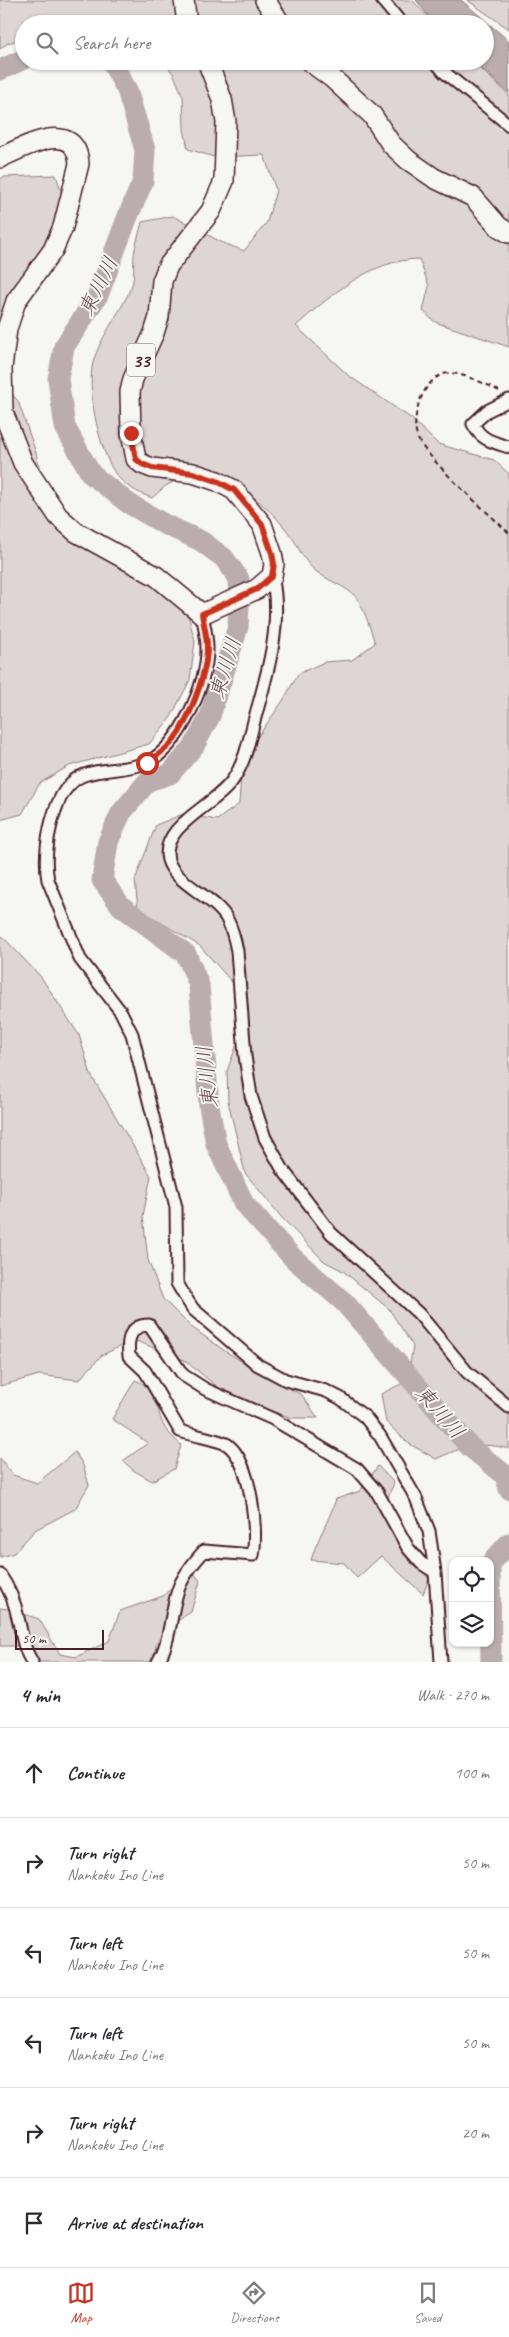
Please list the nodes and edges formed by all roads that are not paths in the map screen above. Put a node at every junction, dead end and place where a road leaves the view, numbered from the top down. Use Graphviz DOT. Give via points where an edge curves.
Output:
graph roads {
  1 [pos="184,0"];
  2 [pos="265,0"];
  3 [pos="382,0"];
  4 [pos="184,15"];
  5 [pos="275,15"];
  6 [pos="394,15"];
  7 [pos="211,70"];
  8 [pos="321,70"];
  9 [pos="442,70"];
  10 [pos="509,126"];
  11 [pos="0,158"];
  12 [pos="509,233"];
  13 [pos="505,396"];
  14 [pos="509,446"];
  15 [pos="272,576"];
  16 [pos="206,612"];
  17 [pos="509,1407"];
  18 [pos="435,1572"];
  19 [pos="0,1575"];
  20 [pos="32,1662"];
  21 [pos="158,1662"];
  22 [pos="441,1662"];
  1 -- 4 [label="main road"];
  2 -- 5 [label="main road"];
  3 -- 6 [label="street"];
  7 -- 15 [label="main road, 33" via="222,99 226,122 224,181 211,211 168,266 162,281 159,317 130,392 133,448 136,459 142,464 193,473 234,490 262,524 272,553"];
  8 -- 12 [label="main road" via="372,115 391,144 408,160 434,178 473,197 499,227"];
  9 -- 10 [label="street"];
  11 -- 16 [label="main road" via="26,145 56,138 65,139 79,155 62,227 53,250 16,301 7,329 2,368 3,412 23,463 58,516 76,532 156,576"];
  13 -- 14 [label="street" via="473,424 479,435"];
  15 -- 16 [label="main road" via="257,589"];
  15 -- 17 [label="street" via="275,636 243,762 233,781 180,827 169,842 168,860 175,872 217,906 227,918 234,936 251,1096 265,1138 283,1170 331,1233 419,1314 467,1372"];
  16 -- 18 [label="street" via="206,662 192,707 174,740 147,763 95,772 71,783 57,808 48,835 45,869 80,959 121,1012 132,1034 176,1207 177,1283 184,1296 193,1309 258,1365 286,1380 333,1394 365,1417 380,1436 416,1498 429,1531"];
  18 -- 21 [label="street" via="421,1563 408,1548 377,1492 357,1470 273,1419 205,1389 183,1374 149,1325 142,1325 134,1329 127,1342 129,1356 145,1371 180,1431 228,1445 240,1460 255,1512 254,1555 204,1551 191,1565 178,1589 164,1651"];
  18 -- 22 [label="street"];
  19 -- 20 [label="street" via="8,1586 24,1650"];
}
